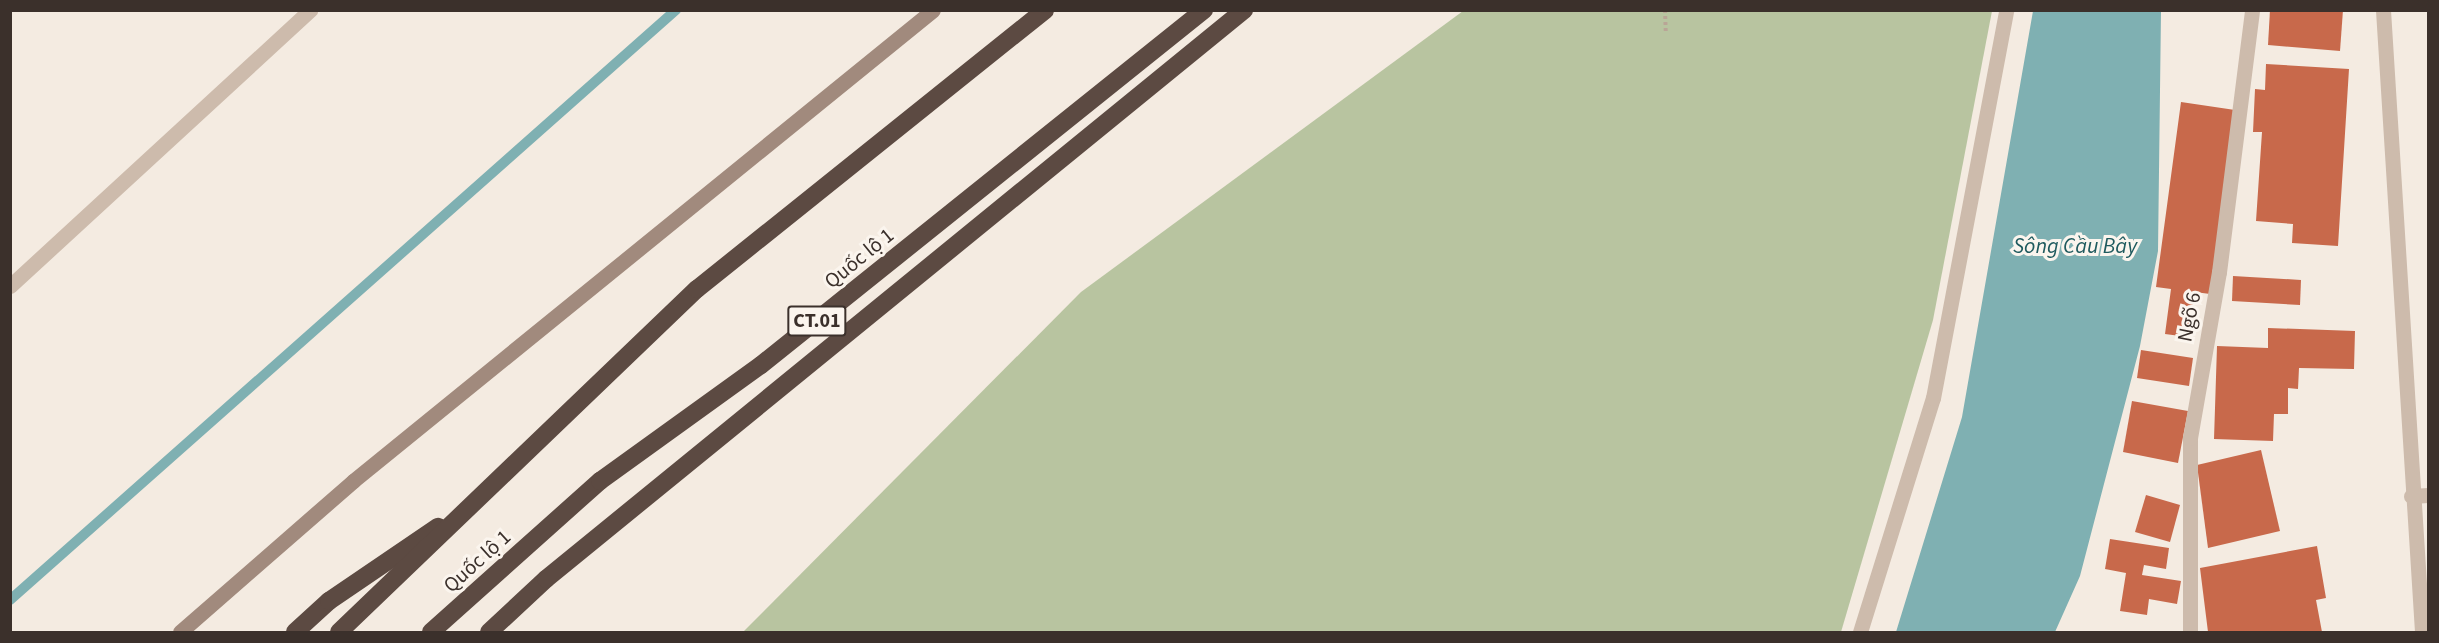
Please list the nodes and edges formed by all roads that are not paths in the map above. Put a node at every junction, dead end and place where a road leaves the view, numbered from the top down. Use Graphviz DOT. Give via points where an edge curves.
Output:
graph roads {
  1 [pos="310,10"];
  2 [pos="933,10"];
  3 [pos="1045,10"];
  4 [pos="1204,10"];
  5 [pos="1244,10"];
  6 [pos="2006,10"];
  7 [pos="2252,10"];
  8 [pos="2383,10"];
  9 [pos="10,286"];
  10 [pos="2428,495"];
  11 [pos="2411,496"];
  12 [pos="482,498"];
  13 [pos="180,633"];
  14 [pos="295,633"];
  15 [pos="339,633"];
  16 [pos="431,633"];
  17 [pos="489,633"];
  18 [pos="1860,633"];
  19 [pos="2190,633"];
  20 [pos="2422,633"];
  1 -- 9 [label="street"];
  2 -- 13 [label="main road" via="353,481"];
  3 -- 12 [label="highway, Quốc lộ 1" via="697,289"];
  4 -- 16 [label="highway, Quốc lộ 1 / CT.01" via="761,365 600,482"];
  5 -- 17 [label="highway" via="546,579"];
  6 -- 18 [label="street" via="1933,398"];
  7 -- 19 [label="street, Ngõ 6" via="2219,272 2190,438"];
  8 -- 11 [label="street"];
  10 -- 11 [label="street"];
  11 -- 20 [label="street"];
  12 -- 14 [label="highway" via="329,601"];
  12 -- 15 [label="highway, Quốc lộ 1"];
}
